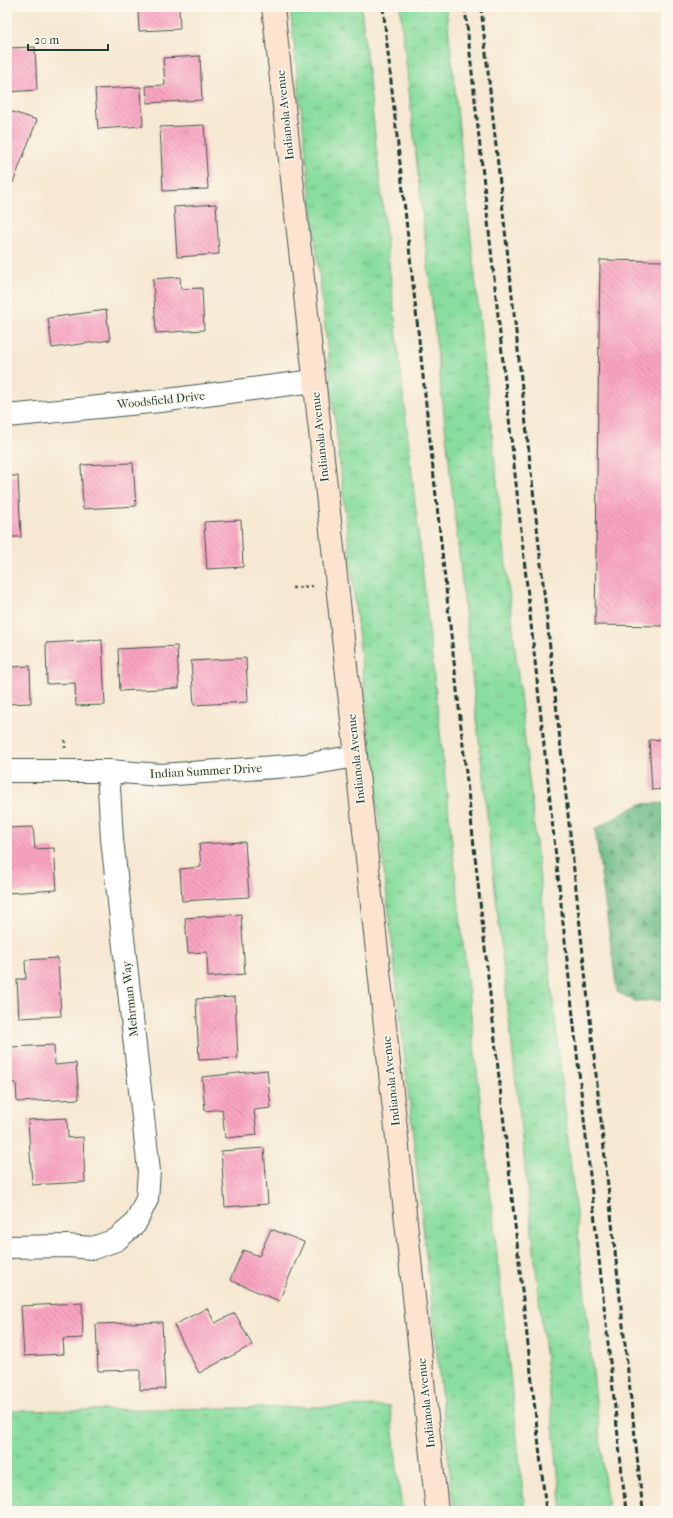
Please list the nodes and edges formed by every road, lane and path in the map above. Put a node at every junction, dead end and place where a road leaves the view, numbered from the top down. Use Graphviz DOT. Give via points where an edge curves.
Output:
graph roads {
  1 [pos="273,7"];
  2 [pos="314,381"];
  3 [pos="7,416"];
  4 [pos="356,756"];
  5 [pos="7,770"];
  6 [pos="108,771"];
  7 [pos="7,1247"];
  8 [pos="437,1511"];
  1 -- 2 [label="main road, Indianola Avenue"];
  2 -- 3 [label="street, Woodsfield Drive" via="160,401"];
  2 -- 4 [label="main road, Indianola Avenue"];
  4 -- 6 [label="street, Indian Summer Drive" via="304,765 161,775"];
  4 -- 8 [label="main road, Indianola Avenue"];
  5 -- 6 [label="street, Indian Summer Drive"];
  6 -- 7 [label="street, Mehrman Way" via="112,839 149,1171 147,1199 135,1224 116,1240 93,1248"];
}
